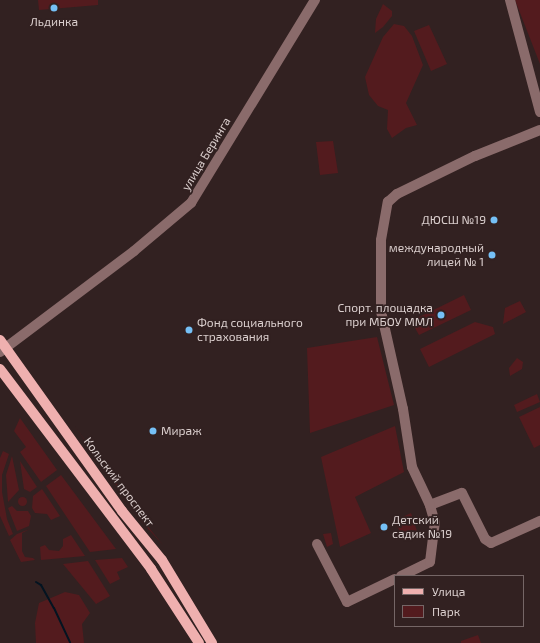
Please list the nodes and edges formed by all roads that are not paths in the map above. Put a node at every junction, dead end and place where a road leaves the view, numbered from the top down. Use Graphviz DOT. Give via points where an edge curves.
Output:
graph roads {
  1 [pos="315,0"];
  2 [pos="510,0"];
  3 [pos="540,112"];
  4 [pos="540,130"];
  5 [pos="2,347"];
  6 [pos="0,370"];
  7 [pos="430,504"];
  8 [pos="540,521"];
  9 [pos="317,544"];
  10 [pos="403,575"];
  11 [pos="394,579"];
  12 [pos="210,641"];
  13 [pos="199,643"];
  1 -- 5 [label="street, улица Беринга" via="191,203 134,252"];
  2 -- 3 [label="street"];
  4 -- 7 [label="street" via="475,156 397,194 388,202 381,240 381,311 403,409 412,467"];
  5 -- 12 [label="main road, Кольский проспект" via="122,511 162,560"];
  6 -- 13 [label="main road" via="151,569"];
  7 -- 8 [label="street" via="462,493 485,539 491,543"];
  7 -- 10 [label="street" via="435,523 430,562"];
  9 -- 11 [label="street" via="347,602"];
}
